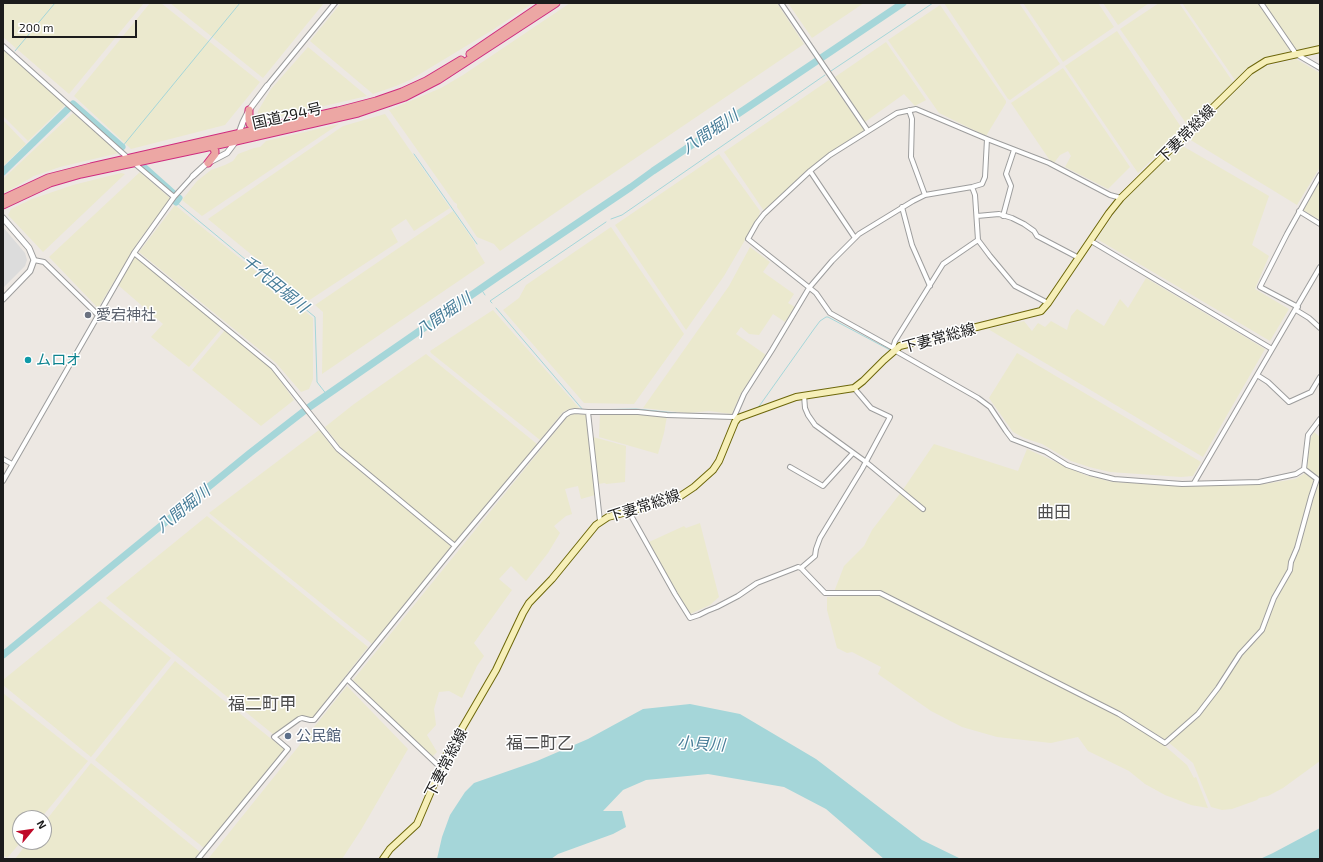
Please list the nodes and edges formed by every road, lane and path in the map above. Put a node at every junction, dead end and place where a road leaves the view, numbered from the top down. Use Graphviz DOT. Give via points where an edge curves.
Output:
graph roads {
  1 [pos="335,3"];
  2 [pos="545,3"];
  3 [pos="556,3"];
  4 [pos="781,3"];
  5 [pos="1261,3"];
  6 [pos="3,46"];
  7 [pos="1320,49"];
  8 [pos="1296,54"];
  9 [pos="1320,68"];
  10 [pos="267,86"];
  11 [pos="249,110"];
  12 [pos="909,110"];
  13 [pos="257,128"];
  14 [pos="868,131"];
  15 [pos="239,133"];
  16 [pos="987,139"];
  17 [pos="236,141"];
  18 [pos="212,146"];
  19 [pos="1014,150"];
  20 [pos="131,161"];
  21 [pos="208,163"];
  22 [pos="810,171"];
  23 [pos="1320,175"];
  24 [pos="194,176"];
  25 [pos="972,187"];
  26 [pos="925,194"];
  27 [pos="174,197"];
  28 [pos="1121,198"];
  29 [pos="3,199"];
  30 [pos="3,205"];
  31 [pos="902,207"];
  32 [pos="1299,211"];
  33 [pos="977,216"];
  34 [pos="1004,216"];
  35 [pos="3,218"];
  36 [pos="1320,224"];
  37 [pos="855,238"];
  38 [pos="978,240"];
  39 [pos="1091,241"];
  40 [pos="134,253"];
  41 [pos="1079,258"];
  42 [pos="34,260"];
  43 [pos="1320,267"];
  44 [pos="930,286"];
  45 [pos="810,288"];
  46 [pos="3,298"];
  47 [pos="1048,304"];
  48 [pos="1297,309"];
  49 [pos="98,315"];
  50 [pos="1320,328"];
  51 [pos="893,349"];
  52 [pos="1272,349"];
  53 [pos="1257,375"];
  54 [pos="1320,377"];
  55 [pos="854,388"];
  56 [pos="804,396"];
  57 [pos="588,412"];
  58 [pos="735,418"];
  59 [pos="1320,419"];
  60 [pos="852,453"];
  61 [pos="3,458"];
  62 [pos="866,462"];
  63 [pos="12,464"];
  64 [pos="790,467"];
  65 [pos="1304,469"];
  66 [pos="3,480"];
  67 [pos="1194,483"];
  68 [pos="923,509"];
  69 [pos="629,512"];
  70 [pos="600,521"];
  71 [pos="455,546"];
  72 [pos="801,568"];
  73 [pos="348,679"];
  74 [pos="441,768"];
  75 [pos="198,859"];
  76 [pos="383,859"];
  1 -- 10 [label="street"];
  2 -- 13 [label="highway, 国道294号" via="458,62 402,92 338,111"];
  3 -- 17 [label="highway, 国道294号" via="438,80 405,97 358,112"];
  4 -- 14 [label="street"];
  5 -- 8 [label="street"];
  6 -- 20 [label="street"];
  7 -- 8 [label="main road, 下妻常総線"];
  8 -- 9 [label="street"];
  8 -- 28 [label="main road, 下妻常総線" via="1266,61 1250,71"];
  10 -- 11 [label="street"];
  11 -- 13 [label="highway" via="250,124"];
  11 -- 15 [label="street"];
  12 -- 14 [label="street" via="897,113"];
  12 -- 16 [label="street" via="916,109"];
  12 -- 26 [label="street" via="912,120 911,156"];
  13 -- 15 [label="highway, 国道294号"];
  14 -- 22 [label="street"];
  15 -- 17 [label="street"];
  15 -- 20 [label="highway, 国道294号"];
  16 -- 19 [label="street"];
  16 -- 25 [label="street" via="985,177 982,184"];
  17 -- 18 [label="highway, 国道294号"];
  17 -- 21 [label="street" via="222,157"];
  18 -- 20 [label="highway, 国道294号"];
  18 -- 21 [label="highway" via="215,154"];
  19 -- 28 [label="street" via="1049,163 1110,195"];
  19 -- 34 [label="street" via="1006,174 1011,186"];
  20 -- 27 [label="street"];
  20 -- 29 [label="highway, 国道294号" via="91,166 48,178"];
  20 -- 30 [label="highway, 国道294号" via="50,183"];
  21 -- 24 [label="street"];
  22 -- 37 [label="street"];
  22 -- 45 [label="street" via="764,214 748,239"];
  23 -- 32 [label="street"];
  24 -- 27 [label="street"];
  25 -- 26 [label="street"];
  25 -- 33 [label="street"];
  26 -- 31 [label="street"];
  27 -- 40 [label="street"];
  28 -- 39 [label="main road, 下妻常総線"];
  31 -- 37 [label="street"];
  31 -- 44 [label="street" via="912,245"];
  32 -- 36 [label="street"];
  32 -- 48 [label="street" via="1260,287"];
  33 -- 34 [label="street"];
  33 -- 38 [label="street"];
  34 -- 41 [label="street" via="1024,224 1037,236"];
  35 -- 42 [label="street" via="29,248"];
  37 -- 45 [label="street"];
  38 -- 44 [label="street" via="943,264"];
  38 -- 47 [label="street" via="1015,286"];
  39 -- 41 [label="main road, 下妻常総線"];
  39 -- 52 [label="street"];
  40 -- 49 [label="street"];
  40 -- 71 [label="street" via="273,367 338,449"];
  41 -- 47 [label="main road, 下妻常総線"];
  42 -- 46 [label="street" via="30,271"];
  42 -- 49 [label="street" via="44,262"];
  43 -- 48 [label="street"];
  44 -- 51 [label="street" via="895,341"];
  45 -- 51 [label="street" via="830,314"];
  45 -- 58 [label="street" via="744,394"];
  47 -- 51 [label="main road, 下妻常総線" via="1031,314"];
  48 -- 50 [label="street"];
  48 -- 52 [label="street"];
  49 -- 63 [label="street"];
  51 -- 55 [label="main road, 下妻常総線"];
  51 -- 67 [label="street" via="990,407 1012,439 1046,452 1067,465 1114,479"];
  52 -- 53 [label="street"];
  53 -- 54 [label="street" via="1289,402 1311,392"];
  53 -- 67 [label="street"];
  55 -- 56 [label="main road"];
  55 -- 62 [label="street" via="871,408 890,417"];
  56 -- 58 [label="main road"];
  56 -- 60 [label="street" via="805,408 815,425"];
  57 -- 58 [label="street" via="638,412"];
  57 -- 70 [label="street"];
  57 -- 71 [label="street" via="575,411 564,415"];
  58 -- 69 [label="main road, 下妻常総線" via="719,461 706,477 676,499"];
  59 -- 65 [label="street" via="1308,436"];
  60 -- 62 [label="street"];
  60 -- 64 [label="street" via="823,486"];
  61 -- 63 [label="street"];
  62 -- 68 [label="street"];
  62 -- 72 [label="street" via="820,538 815,556"];
  63 -- 66 [label="street"];
  65 -- 67 [label="street" via="1296,474 1259,482"];
  65 -- 72 [label="street" via="1317,479 1290,570 1277,592 1260,634 1240,654 1198,714 1165,743 1119,714 880,593 825,594"];
  69 -- 70 [label="main road, 下妻常総線"];
  69 -- 72 [label="street" via="690,618 724,603 757,583"];
  70 -- 74 [label="main road, 下妻常総線" via="526,608 496,670"];
  71 -- 73 [label="street"];
  73 -- 74 [label="street"];
  73 -- 75 [label="street" via="314,720 299,719 274,738 288,749"];
  74 -- 76 [label="main road, 下妻常総線" via="416,824"];
}
